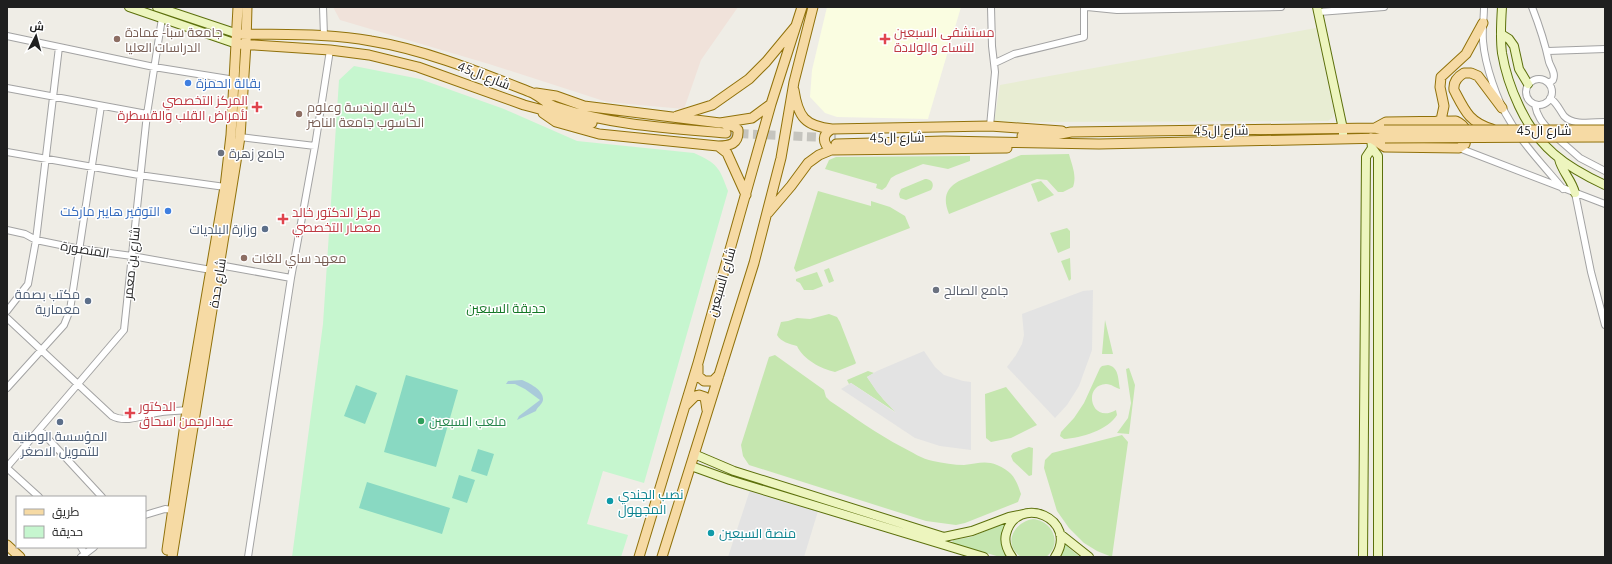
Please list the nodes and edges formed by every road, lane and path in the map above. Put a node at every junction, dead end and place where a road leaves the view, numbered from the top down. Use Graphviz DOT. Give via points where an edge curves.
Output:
graph roads {
  1 [pos="129,7"];
  2 [pos="157,7"];
  3 [pos="238,7"];
  4 [pos="247,7"];
  5 [pos="323,7"];
  6 [pos="802,7"];
  7 [pos="814,7"];
  8 [pos="991,7"];
  9 [pos="1086,7"];
  10 [pos="1281,7"];
  11 [pos="1384,7"];
  12 [pos="1484,7"];
  13 [pos="1502,7"];
  14 [pos="1532,7"];
  15 [pos="1217,8"];
  16 [pos="1117,9"];
  17 [pos="173,10"];
  18 [pos="1318,10"];
  19 [pos="162,18"];
  20 [pos="1482,22"];
  21 [pos="798,23"];
  22 [pos="242,34"];
  23 [pos="1501,34"];
  24 [pos="7,36"];
  25 [pos="324,36"];
  26 [pos="242,44"];
  27 [pos="59,47"];
  28 [pos="1605,49"];
  29 [pos="330,50"];
  30 [pos="1548,51"];
  31 [pos="422,53"];
  32 [pos="995,63"];
  33 [pos="418,66"];
  34 [pos="154,67"];
  35 [pos="235,80"];
  36 [pos="794,82"];
  37 [pos="1549,83"];
  38 [pos="1528,84"];
  39 [pos="7,89"];
  40 [pos="532,92"];
  41 [pos="52,98"];
  42 [pos="1550,98"];
  43 [pos="771,104"];
  44 [pos="1535,105"];
  45 [pos="101,106"];
  46 [pos="1502,108"];
  47 [pos="537,109"];
  48 [pos="147,114"];
  49 [pos="670,117"];
  50 [pos="1437,121"];
  51 [pos="720,122"];
  52 [pos="1605,122"];
  53 [pos="990,126"];
  54 [pos="832,129"];
  55 [pos="1343,129"];
  56 [pos="1497,130"];
  57 [pos="1605,130"];
  58 [pos="1071,132"];
  59 [pos="1381,132"];
  60 [pos="240,137"];
  61 [pos="1605,137"];
  62 [pos="1371,138"];
  63 [pos="1343,139"];
  64 [pos="835,144"];
  65 [pos="315,146"];
  66 [pos="718,146"];
  67 [pos="1372,148"];
  68 [pos="1460,148"];
  69 [pos="7,152"];
  70 [pos="46,158"];
  71 [pos="1559,159"];
  72 [pos="92,167"];
  73 [pos="1605,171"];
  74 [pos="139,174"];
  75 [pos="1605,184"];
  76 [pos="225,188"];
  77 [pos="1563,189"];
  78 [pos="1575,193"];
  79 [pos="746,195"];
  80 [pos="1605,204"];
  81 [pos="766,215"];
  82 [pos="7,230"];
  83 [pos="36,240"];
  84 [pos="80,249"];
  85 [pos="132,256"];
  86 [pos="215,267"];
  87 [pos="291,278"];
  88 [pos="7,311"];
  89 [pos="7,318"];
  90 [pos="1605,325"];
  91 [pos="42,349"];
  92 [pos="698,363"];
  93 [pos="719,374"];
  94 [pos="79,384"];
  95 [pos="7,388"];
  96 [pos="685,406"];
  97 [pos="187,410"];
  98 [pos="707,414"];
  99 [pos="40,430"];
  100 [pos="694,454"];
  101 [pos="691,466"];
  102 [pos="7,468"];
  103 [pos="38,496"];
  104 [pos="101,496"];
  105 [pos="173,510"];
  106 [pos="1024,514"];
  107 [pos="146,515"];
  108 [pos="901,528"];
  109 [pos="1060,534"];
  110 [pos="943,541"];
  111 [pos="7,545"];
  112 [pos="93,548"];
  113 [pos="83,555"];
  114 [pos="20,557"];
  115 [pos="166,557"];
  116 [pos="172,557"];
  117 [pos="248,557"];
  118 [pos="638,557"];
  119 [pos="662,557"];
  120 [pos="984,557"];
  121 [pos="1012,557"];
  122 [pos="1055,557"];
  123 [pos="1089,557"];
  124 [pos="1363,557"];
  125 [pos="1378,557"];
  1 -- 19 [label="street"];
  2 -- 17 [label="street"];
  3 -- 22 [label="main road, شارع حدة"];
  4 -- 22 [label="main road, شارع حدة"];
  5 -- 25 [label="street"];
  6 -- 21 [label="main road, شارع السبعين"];
  7 -- 36 [label="main road, شارع السبعين"];
  8 -- 32 [label="street"];
  9 -- 16 [label="street"];
  9 -- 32 [label="street" via="1084,37 1014,54"];
  10 -- 15 [label="street"];
  11 -- 18 [label="street"];
  12 -- 20 [label="street"];
  13 -- 23 [label="street"];
  14 -- 30 [label="street"];
  15 -- 16 [label="street"];
  17 -- 22 [label="street"];
  18 -- 55 [label="street"];
  19 -- 26 [label="street"];
  19 -- 34 [label="street, شارع بن معمر"];
  20 -- 46 [label="street" via="1485,54"];
  20 -- 50 [label="main road" via="1466,54 1441,77 1439,83 1444,106 1441,120"];
  21 -- 43 [label="main road, شارع السبعين"];
  21 -- 49 [label="main road" via="766,62 748,79 712,105"];
  22 -- 25 [label="main road, شارع ال45"];
  22 -- 26 [label="main road, شارع حدة"];
  23 -- 38 [label="street" via="1510,39 1514,46 1520,73"];
  23 -- 71 [label="street" via="1504,63 1515,99 1532,132"];
  24 -- 27 [label="street"];
  25 -- 31 [label="main road, شارع ال45" via="371,40"];
  26 -- 29 [label="main road, شارع ال45"];
  26 -- 35 [label="main road, شارع حدة"];
  26 -- 60 [label="main road, شارع حدة"];
  27 -- 34 [label="street"];
  27 -- 41 [label="street"];
  28 -- 30 [label="street"];
  29 -- 33 [label="main road, شارع ال45" via="369,55"];
  29 -- 65 [label="street"];
  30 -- 37 [label="street" via="1554,77"];
  31 -- 33 [label="main road"];
  31 -- 40 [label="main road, شارع ال45"];
  32 -- 53 [label="street"];
  33 -- 47 [label="main road, شارع ال45"];
  34 -- 35 [label="street"];
  34 -- 48 [label="street, شارع بن معمر"];
  35 -- 76 [label="main road, شارع حدة"];
  36 -- 54 [label="main road" via="796,101 804,119 811,125"];
  36 -- 81 [label="main road, شارع السبعين" via="781,158"];
  37 -- 38 [label="street" via="1538,78"];
  37 -- 42 [label="street" via="1552,91"];
  38 -- 44 [label="street" via="1525,91 1527,98"];
  39 -- 41 [label="street"];
  40 -- 47 [label="main road, شارع ال45" via="553,106 583,115 726,136 611,126"];
  40 -- 49 [label="main road" via="556,96 584,106"];
  41 -- 45 [label="street"];
  41 -- 70 [label="street"];
  42 -- 44 [label="street" via="1542,104"];
  42 -- 52 [label="street" via="1558,105 1564,116 1572,121"];
  43 -- 51 [label="main road" via="752,118"];
  43 -- 79 [label="main road, شارع السبعين"];
  44 -- 73 [label="street" via="1542,122 1560,141 1580,158"];
  45 -- 48 [label="street"];
  45 -- 72 [label="street"];
  46 -- 56 [label="main road" via="1475,74 1464,73 1456,80 1454,90 1469,116 1478,124"];
  46 -- 77 [label="street" via="1517,132"];
  47 -- 66 [label="main road" via="556,122 599,134"];
  48 -- 74 [label="street, شارع بن معمر"];
  49 -- 51 [label="main road"];
  50 -- 59 [label="main road" via="1386,122"];
  50 -- 68 [label="main road" via="1456,121 1466,128 1465,144"];
  51 -- 66 [label="main road" via="735,127 739,136 733,144"];
  53 -- 54 [label="main road"];
  53 -- 58 [label="main road"];
  54 -- 64 [label="main road" via="824,136 824,142 827,147"];
  55 -- 58 [label="main road, شارع ال45"];
  55 -- 59 [label="main road, شارع ال45"];
  55 -- 63 [label="street"];
  56 -- 57 [label="main road, شارع ال45, bridge"];
  56 -- 59 [label="main road, شارع ال45, bridge"];
  58 -- 64 [label="main road, شارع ال45" via="1050,136"];
  59 -- 61 [label="main road, شارع ال45, bridge"];
  59 -- 62 [label="main road, شارع ال45"];
  60 -- 65 [label="street"];
  60 -- 86 [label="main road, شارع حدة"];
  62 -- 63 [label="main road, شارع ال45"];
  62 -- 67 [label="street"];
  62 -- 68 [label="main road" via="1385,147"];
  63 -- 64 [label="main road, شارع ال45" via="1064,144 1042,148"];
  64 -- 81 [label="main road" via="808,163"];
  65 -- 87 [label="street"];
  66 -- 79 [label="main road" via="727,153"];
  67 -- 124 [label="street" via="1366,157"];
  67 -- 125 [label="street" via="1378,156"];
  68 -- 77 [label="street"];
  69 -- 70 [label="street"];
  70 -- 72 [label="street"];
  70 -- 83 [label="street"];
  71 -- 75 [label="street"];
  71 -- 78 [label="street"];
  72 -- 74 [label="street"];
  72 -- 84 [label="street"];
  74 -- 76 [label="street"];
  74 -- 85 [label="street, شارع بن معمر"];
  76 -- 86 [label="main road, شارع حدة"];
  77 -- 78 [label="street"];
  78 -- 80 [label="street"];
  78 -- 90 [label="street"];
  79 -- 92 [label="main road, شارع السبعين"];
  81 -- 93 [label="main road, شارع السبعين" via="754,263"];
  82 -- 83 [label="street, المنصورة" via="25,234"];
  83 -- 84 [label="street, المنصورة"];
  83 -- 88 [label="street" via="28,284"];
  84 -- 85 [label="street, المنصورة"];
  84 -- 91 [label="street" via="70,310 64,325"];
  85 -- 86 [label="street, المنصورة"];
  85 -- 94 [label="street, شارع بن معمر" via="124,330"];
  86 -- 87 [label="street, المنصورة"];
  86 -- 97 [label="main road, شارع حدة"];
  86 -- 116 [label="main road, شارع حدة"];
  87 -- 117 [label="street"];
  89 -- 91 [label="street"];
  91 -- 94 [label="street"];
  91 -- 95 [label="street"];
  92 -- 93 [label="main road" via="698,376 704,382 713,381"];
  92 -- 96 [label="main road, شارع السبعين"];
  93 -- 98 [label="main road, شارع السبعين"];
  94 -- 97 [label="street" via="118,419"];
  94 -- 99 [label="street, شارع بن معمر"];
  96 -- 98 [label="main road" via="695,396 702,396 706,401"];
  96 -- 118 [label="main road, شارع السبعين"];
  97 -- 105 [label="main road, شارع حدة"];
  98 -- 100 [label="main road, شارع السبعين"];
  99 -- 102 [label="street, شارع بن معمر"];
  99 -- 104 [label="street"];
  100 -- 101 [label="main road, شارع السبعين"];
  100 -- 108 [label="street" via="734,471"];
  101 -- 108 [label="street" via="730,480"];
  101 -- 119 [label="main road, شارع السبعين"];
  102 -- 103 [label="street"];
  105 -- 107 [label="street" via="166,509"];
  105 -- 115 [label="main road, شارع حدة"];
  106 -- 109 [label="street" via="1033,512 1046,516 1057,526"];
  106 -- 110 [label="street"];
  106 -- 121 [label="street" via="1012,522 1008,529 1006,545"];
  108 -- 110 [label="street"];
  109 -- 122 [label="street" via="1061,543"];
  109 -- 123 [label="street"];
  110 -- 120 [label="street"];
  111 -- 114 [label="main road"];
  112 -- 113 [label="street"];
}
